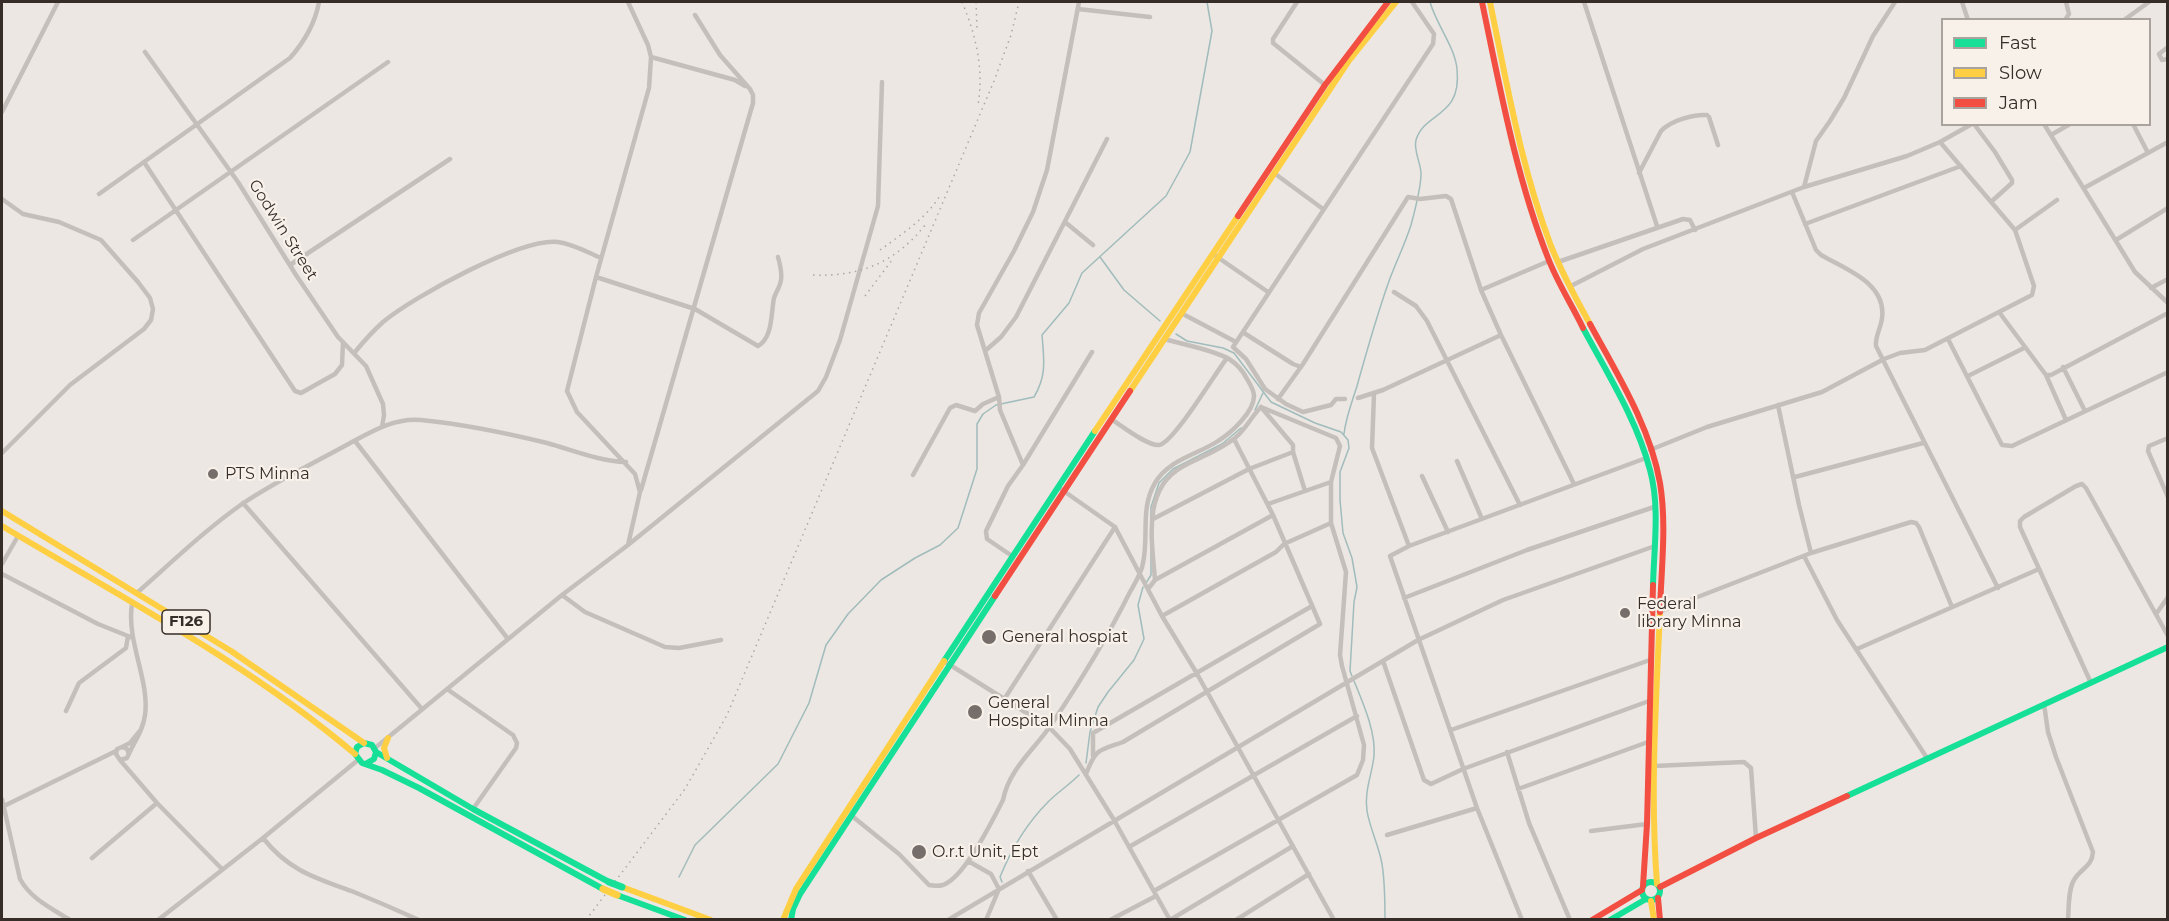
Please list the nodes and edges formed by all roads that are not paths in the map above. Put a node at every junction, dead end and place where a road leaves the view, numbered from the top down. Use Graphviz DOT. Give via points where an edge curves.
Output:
graph roads {
  1 [pos="58,2"];
  2 [pos="320,2"];
  3 [pos="628,2"];
  4 [pos="1079,2"];
  5 [pos="1297,2"];
  6 [pos="1388,2"];
  7 [pos="1396,2"];
  8 [pos="1412,2"];
  9 [pos="1482,2"];
  10 [pos="1490,2"];
  11 [pos="1584,2"];
  12 [pos="1895,2"];
  13 [pos="1962,2"];
  14 [pos="2066,2"];
  15 [pos="2149,2"];
  16 [pos="1077,9"];
  17 [pos="695,15"];
  18 [pos="1150,17"];
  19 [pos="1967,18"];
  20 [pos="2066,18"];
  21 [pos="2127,18"];
  22 [pos="2168,47"];
  23 [pos="145,52"];
  24 [pos="651,57"];
  25 [pos="2168,60"];
  26 [pos="388,62"];
  27 [pos="882,82"];
  28 [pos="1325,85"];
  29 [pos="750,89"];
  30 [pos="2,112"];
  31 [pos="197,125"];
  32 [pos="1969,126"];
  33 [pos="1975,126"];
  34 [pos="2045,126"];
  35 [pos="2067,126"];
  36 [pos="2134,126"];
  37 [pos="2051,135"];
  38 [pos="1107,139"];
  39 [pos="1940,142"];
  40 [pos="2168,142"];
  41 [pos="1718,145"];
  42 [pos="2148,153"];
  43 [pos="450,159"];
  44 [pos="144,162"];
  45 [pos="1961,166"];
  46 [pos="230,171"];
  47 [pos="1639,173"];
  48 [pos="1274,174"];
  49 [pos="1804,188"];
  50 [pos="2084,188"];
  51 [pos="1792,192"];
  52 [pos="99,194"];
  53 [pos="2,199"];
  54 [pos="2057,200"];
  55 [pos="1992,201"];
  56 [pos="2168,208"];
  57 [pos="177,209"];
  58 [pos="1323,209"];
  59 [pos="1065,222"];
  60 [pos="1805,224"];
  61 [pos="1657,226"];
  62 [pos="1695,230"];
  63 [pos="2015,230"];
  64 [pos="133,240"];
  65 [pos="2116,240"];
  66 [pos="1093,245"];
  67 [pos="1216,256"];
  68 [pos="778,257"];
  69 [pos="601,258"];
  70 [pos="1549,261"];
  71 [pos="1558,262"];
  72 [pos="290,265"];
  73 [pos="596,277"];
  74 [pos="2168,279"];
  75 [pos="1571,285"];
  76 [pos="2151,288"];
  77 [pos="1481,290"];
  78 [pos="1268,292"];
  79 [pos="1394,292"];
  80 [pos="2168,303"];
  81 [pos="695,309"];
  82 [pos="1999,312"];
  83 [pos="1181,313"];
  84 [pos="2168,313"];
  85 [pos="1244,333"];
  86 [pos="1501,335"];
  87 [pos="1164,339"];
  88 [pos="1948,339"];
  89 [pos="343,342"];
  90 [pos="1236,342"];
  91 [pos="2024,348"];
  92 [pos="985,351"];
  93 [pos="355,352"];
  94 [pos="1092,352"];
  95 [pos="1227,358"];
  96 [pos="1448,359"];
  97 [pos="1884,359"];
  98 [pos="1301,367"];
  99 [pos="2063,367"];
  100 [pos="2168,372"];
  101 [pos="2046,375"];
  102 [pos="1968,376"];
  103 [pos="1374,394"];
  104 [pos="999,398"];
  105 [pos="1358,398"];
  106 [pos="1278,399"];
  107 [pos="1345,399"];
  108 [pos="1778,405"];
  109 [pos="1261,407"];
  110 [pos="2085,411"];
  111 [pos="1111,419"];
  112 [pos="2066,420"];
  113 [pos="382,427"];
  114 [pos="2168,438"];
  115 [pos="1234,439"];
  116 [pos="355,441"];
  117 [pos="1923,443"];
  118 [pos="1650,450"];
  119 [pos="1293,452"];
  120 [pos="2,453"];
  121 [pos="1646,458"];
  122 [pos="1457,461"];
  123 [pos="626,462"];
  124 [pos="1023,465"];
  125 [pos="1249,469"];
  126 [pos="913,475"];
  127 [pos="1422,476"];
  128 [pos="1795,477"];
  129 [pos="1331,482"];
  130 [pos="1574,484"];
  131 [pos="1061,489"];
  132 [pos="1305,491"];
  133 [pos="640,492"];
  134 [pos="2168,497"];
  135 [pos="243,503"];
  136 [pos="1268,504"];
  137 [pos="1520,505"];
  138 [pos="1654,507"];
  139 [pos="2,511"];
  140 [pos="1273,515"];
  141 [pos="1153,519"];
  142 [pos="1482,519"];
  143 [pos="1331,523"];
  144 [pos="2,526"];
  145 [pos="1114,527"];
  146 [pos="1448,532"];
  147 [pos="18,536"];
  148 [pos="1284,544"];
  149 [pos="628,545"];
  150 [pos="1409,546"];
  151 [pos="1655,546"];
  152 [pos="1811,553"];
  153 [pos="1012,556"];
  154 [pos="1804,556"];
  155 [pos="2,564"];
  156 [pos="2039,569"];
  157 [pos="2,574"];
  158 [pos="1140,575"];
  159 [pos="1155,580"];
  160 [pos="1147,588"];
  161 [pos="1998,588"];
  162 [pos="138,592"];
  163 [pos="562,595"];
  164 [pos="2168,597"];
  165 [pos="1404,598"];
  166 [pos="132,604"];
  167 [pos="1312,606"];
  168 [pos="1952,607"];
  169 [pos="1659,612"];
  170 [pos="2156,614"];
  171 [pos="1162,616"];
  172 [pos="2168,636"];
  173 [pos="131,637"];
  174 [pos="508,639"];
  175 [pos="721,640"];
  176 [pos="1418,640"];
  177 [pos="2168,646"];
  178 [pos="1857,649"];
  179 [pos="1650,660"];
  180 [pos="1383,661"];
  181 [pos="947,663"];
  182 [pos="1196,672"];
  183 [pos="1346,681"];
  184 [pos="2091,683"];
  185 [pos="447,689"];
  186 [pos="1206,691"];
  187 [pos="1005,698"];
  188 [pos="1649,701"];
  189 [pos="2044,704"];
  190 [pos="422,709"];
  191 [pos="66,711"];
  192 [pos="1357,716"];
  193 [pos="1049,727"];
  194 [pos="143,728"];
  195 [pos="1451,730"];
  196 [pos="388,738"];
  197 [pos="1648,742"];
  198 [pos="364,743"];
  199 [pos="122,747"];
  200 [pos="1237,747"];
  201 [pos="375,750"];
  202 [pos="116,751"];
  203 [pos="1507,752"];
  204 [pos="128,755"];
  205 [pos="1093,756"];
  206 [pos="356,757"];
  207 [pos="1928,758"];
  208 [pos="99,759"];
  209 [pos="119,759"];
  210 [pos="389,760"];
  211 [pos="367,763"];
  212 [pos="1654,766"];
  213 [pos="1463,768"];
  214 [pos="1086,774"];
  215 [pos="1254,776"];
  216 [pos="135,777"];
  217 [pos="1518,789"];
  218 [pos="2,799"];
  219 [pos="157,802"];
  220 [pos="4,806"];
  221 [pos="1477,808"];
  222 [pos="473,809"];
  223 [pos="852,816"];
  224 [pos="1114,820"];
  225 [pos="1279,820"];
  226 [pos="1647,824"];
  227 [pos="1591,831"];
  228 [pos="1387,835"];
  229 [pos="262,838"];
  230 [pos="1756,838"];
  231 [pos="1293,846"];
  232 [pos="1130,848"];
  233 [pos="92,858"];
  234 [pos="968,861"];
  235 [pos="222,869"];
  236 [pos="1028,871"];
  237 [pos="1309,874"];
  238 [pos="1658,885"];
  239 [pos="1642,888"];
  240 [pos="999,889"];
  241 [pos="1155,893"];
  242 [pos="1652,899"];
  243 [pos="70,920"];
  244 [pos="158,920"];
  245 [pos="419,920"];
  246 [pos="685,920"];
  247 [pos="711,920"];
  248 [pos="783,920"];
  249 [pos="792,920"];
  250 [pos="948,920"];
  251 [pos="986,920"];
  252 [pos="1057,920"];
  253 [pos="1110,920"];
  254 [pos="1170,920"];
  255 [pos="1236,920"];
  256 [pos="1334,920"];
  257 [pos="1522,920"];
  258 [pos="1570,920"];
  259 [pos="1592,920"];
  260 [pos="1610,920"];
  261 [pos="1654,920"];
  262 [pos="1660,920"];
  263 [pos="2068,920"];
  1 -- 30 [label="street"];
  2 -- 31 [label="street" via="309,32 290,58"];
  3 -- 24 [label="street"];
  4 -- 16 [label="street"];
  5 -- 28 [label="street" via="1273,43"];
  6 -- 28 [label="main road"];
  7 -- 48 [label="main road" via="1348,62"];
  8 -- 58 [label="street" via="1435,40"];
  9 -- 70 [label="main road" via="1518,166"];
  10 -- 71 [label="main road" via="1526,162"];
  11 -- 47 [label="street"];
  12 -- 49 [label="street" via="1873,36 1844,98 1816,141"];
  13 -- 19 [label="street"];
  14 -- 20 [label="street"];
  15 -- 21 [label="street"];
  16 -- 18 [label="street"];
  16 -- 92 [label="street" via="1047,170 1034,212 979,313 977,326"];
  17 -- 29 [label="street" via="720,55"];
  22 -- 25 [label="street" via="2159,52 2162,60"];
  23 -- 31 [label="street, Godwin Street"];
  24 -- 29 [label="street" via="735,80"];
  24 -- 69 [label="street" via="649,88"];
  26 -- 46 [label="street"];
  27 -- 149 [label="street" via="878,206 840,340 823,384 810,399"];
  28 -- 67 [label="main road"];
  29 -- 81 [label="street" via="753,103"];
  31 -- 44 [label="street"];
  31 -- 46 [label="street, Godwin Street"];
  32 -- 39 [label="street"];
  33 -- 55 [label="street" via="2012,180"];
  34 -- 37 [label="street"];
  35 -- 37 [label="street"];
  36 -- 42 [label="street"];
  37 -- 50 [label="street"];
  38 -- 59 [label="street"];
  39 -- 45 [label="street"];
  39 -- 49 [label="street"];
  40 -- 42 [label="street"];
  41 -- 47 [label="street" via="1707,115 1674,122 1661,131"];
  42 -- 50 [label="street"];
  43 -- 72 [label="street"];
  44 -- 52 [label="street"];
  44 -- 57 [label="street"];
  45 -- 55 [label="street"];
  45 -- 60 [label="street"];
  46 -- 57 [label="street"];
  46 -- 72 [label="street, Godwin Street"];
  47 -- 61 [label="street"];
  48 -- 58 [label="street"];
  48 -- 67 [label="main road"];
  49 -- 51 [label="street"];
  50 -- 65 [label="street"];
  51 -- 60 [label="street"];
  51 -- 62 [label="street"];
  53 -- 120 [label="street" via="23,214 59,222 101,240 138,282 153,309 144,329 70,385"];
  54 -- 63 [label="street"];
  55 -- 63 [label="street"];
  56 -- 65 [label="street"];
  57 -- 64 [label="street"];
  57 -- 89 [label="street" via="295,391 301,393 335,374 343,362"];
  58 -- 78 [label="street"];
  59 -- 66 [label="street"];
  59 -- 92 [label="street" via="1016,317"];
  60 -- 97 [label="street" via="1821,255 1874,289 1882,309 1875,340"];
  61 -- 62 [label="street" via="1687,219"];
  61 -- 71 [label="street"];
  62 -- 75 [label="street"];
  63 -- 82 [label="street" via="2034,290"];
  65 -- 76 [label="street" via="2135,272"];
  67 -- 78 [label="street"];
  67 -- 83 [label="main road"];
  67 -- 131 [label="main road"];
  68 -- 81 [label="street" via="780,285 762,344 758,346"];
  69 -- 73 [label="street"];
  69 -- 93 [label="street" via="557,242 519,248 421,296 385,321"];
  70 -- 77 [label="street"];
  70 -- 121 [label="main road" via="1632,422"];
  71 -- 75 [label="main road"];
  72 -- 89 [label="street, Godwin Street"];
  73 -- 81 [label="street"];
  73 -- 123 [label="street" via="567,391 577,412"];
  74 -- 76 [label="street"];
  75 -- 118 [label="main road" via="1624,388"];
  76 -- 80 [label="street"];
  77 -- 86 [label="street"];
  77 -- 98 [label="street" via="1451,199 1410,196"];
  78 -- 85 [label="street"];
  79 -- 96 [label="street" via="1421,312"];
  81 -- 133 [label="street"];
  82 -- 88 [label="street"];
  82 -- 91 [label="street"];
  83 -- 87 [label="main road"];
  83 -- 90 [label="street"];
  84 -- 99 [label="street"];
  85 -- 90 [label="street"];
  85 -- 98 [label="street"];
  86 -- 96 [label="street"];
  86 -- 130 [label="street"];
  87 -- 95 [label="street"];
  87 -- 111 [label="main road"];
  88 -- 97 [label="street" via="1925,350"];
  88 -- 102 [label="street"];
  89 -- 93 [label="street, Godwin Street"];
  90 -- 106 [label="street" via="1233,348 1246,359 1265,389"];
  91 -- 101 [label="street"];
  91 -- 102 [label="street"];
  92 -- 104 [label="street"];
  93 -- 113 [label="street, Godwin Street" via="366,366 383,404"];
  94 -- 124 [label="street"];
  95 -- 111 [label="street" via="1182,425 1164,444 1148,442"];
  95 -- 158 [label="street" via="1245,376 1253,390 1253,400 1231,432 1174,463 1155,483 1146,508"];
  96 -- 103 [label="street"];
  96 -- 137 [label="street"];
  97 -- 108 [label="street" via="1822,392"];
  97 -- 117 [label="street"];
  98 -- 106 [label="street"];
  99 -- 101 [label="street"];
  99 -- 110 [label="street"];
  100 -- 110 [label="street"];
  101 -- 112 [label="street"];
  102 -- 112 [label="street" via="2006,447"];
  103 -- 105 [label="street"];
  103 -- 150 [label="street" via="1372,448"];
  104 -- 124 [label="street" via="1000,410"];
  104 -- 126 [label="street" via="975,411 956,405 950,408"];
  106 -- 107 [label="street" via="1303,412"];
  108 -- 118 [label="street"];
  108 -- 128 [label="street"];
  109 -- 115 [label="street"];
  109 -- 119 [label="street" via="1293,445"];
  109 -- 129 [label="street" via="1336,438 1340,446"];
  110 -- 112 [label="street"];
  111 -- 131 [label="main road"];
  113 -- 116 [label="street"];
  113 -- 123 [label="street" via="418,420 454,424"];
  114 -- 134 [label="street" via="2152,444 2148,451"];
  115 -- 125 [label="street"];
  115 -- 141 [label="street" via="1163,482 1156,494"];
  116 -- 135 [label="street"];
  116 -- 174 [label="street"];
  117 -- 128 [label="street"];
  117 -- 161 [label="street"];
  118 -- 169 [label="main road" via="1660,480 1663,518"];
  119 -- 125 [label="street"];
  119 -- 132 [label="street"];
  121 -- 130 [label="street"];
  121 -- 138 [label="main road"];
  122 -- 142 [label="street"];
  123 -- 133 [label="street" via="635,474"];
  124 -- 153 [label="street" via="986,531 987,539"];
  125 -- 136 [label="street"];
  125 -- 141 [label="street"];
  127 -- 146 [label="street"];
  128 -- 152 [label="street"];
  129 -- 132 [label="street"];
  129 -- 143 [label="street"];
  130 -- 137 [label="street"];
  131 -- 145 [label="street"];
  131 -- 153 [label="main road"];
  131 -- 181 [label="main road"];
  132 -- 136 [label="street"];
  133 -- 149 [label="street"];
  135 -- 162 [label="street"];
  135 -- 190 [label="street"];
  136 -- 140 [label="street"];
  137 -- 142 [label="street"];
  138 -- 151 [label="main road"];
  138 -- 165 [label="street" via="1527,550"];
  139 -- 162 [label="main road, F126"];
  140 -- 148 [label="street"];
  140 -- 159 [label="street"];
  141 -- 159 [label="street"];
  142 -- 146 [label="street"];
  143 -- 148 [label="street"];
  143 -- 183 [label="street" via="1346,572 1340,655"];
  144 -- 147 [label="main road, F126"];
  145 -- 158 [label="street"];
  145 -- 187 [label="street"];
  146 -- 150 [label="street"];
  147 -- 155 [label="street"];
  147 -- 166 [label="main road, F126"];
  148 -- 167 [label="street"];
  148 -- 171 [label="street"];
  149 -- 163 [label="street"];
  150 -- 165 [label="street" via="1389,558"];
  151 -- 176 [label="street" via="1503,600"];
  151 -- 179 [label="main road"];
  152 -- 154 [label="street"];
  152 -- 168 [label="street" via="1866,534 1916,523"];
  153 -- 181 [label="main road"];
  154 -- 169 [label="street"];
  154 -- 178 [label="street"];
  156 -- 161 [label="street"];
  156 -- 170 [label="street" via="2020,521 2082,484"];
  156 -- 184 [label="street"];
  157 -- 173 [label="street"];
  158 -- 160 [label="street"];
  158 -- 193 [label="street"];
  159 -- 160 [label="street"];
  160 -- 171 [label="street"];
  161 -- 168 [label="street"];
  162 -- 198 [label="main road, F126" via="248,661"];
  163 -- 174 [label="street"];
  163 -- 175 [label="street" via="585,612 665,647"];
  164 -- 170 [label="street"];
  165 -- 176 [label="street"];
  166 -- 173 [label="street"];
  166 -- 206 [label="main road, F126" via="269,688 343,742"];
  167 -- 182 [label="street"];
  167 -- 186 [label="street" via="1320,621 1318,625"];
  168 -- 178 [label="street"];
  169 -- 212 [label="main road"];
  170 -- 172 [label="street"];
  171 -- 182 [label="street"];
  173 -- 191 [label="street" via="126,648 76,686"];
  173 -- 194 [label="street" via="146,706"];
  174 -- 185 [label="street"];
  176 -- 180 [label="street"];
  176 -- 195 [label="street"];
  177 -- 184 [label="main road"];
  178 -- 207 [label="street"];
  179 -- 188 [label="main road"];
  179 -- 195 [label="street"];
  180 -- 183 [label="street"];
  180 -- 213 [label="street" via="1424,780 1431,784"];
  181 -- 187 [label="street"];
  181 -- 223 [label="main road"];
  181 -- 248 [label="main road" via="796,889"];
  182 -- 186 [label="street"];
  182 -- 205 [label="street" via="1093,733"];
  183 -- 192 [label="street"];
  183 -- 200 [label="street"];
  184 -- 189 [label="main road"];
  185 -- 190 [label="street"];
  185 -- 222 [label="street" via="513,735 517,743"];
  186 -- 200 [label="street"];
  186 -- 205 [label="street"];
  187 -- 193 [label="street"];
  188 -- 197 [label="main road"];
  188 -- 203 [label="street"];
  189 -- 207 [label="main road"];
  189 -- 263 [label="street" via="2050,740 2093,852 2089,866 2071,885"];
  190 -- 196 [label="street"];
  192 -- 215 [label="street"];
  192 -- 225 [label="street" via="1364,760 1357,775"];
  193 -- 214 [label="street"];
  193 -- 234 [label="street" via="1013,775"];
  194 -- 199 [label="street"];
  194 -- 204 [label="street"];
  195 -- 213 [label="street"];
  196 -- 201 [label="street"];
  196 -- 210 [label="main road" via="384,748"];
  197 -- 217 [label="street"];
  197 -- 226 [label="main road"];
  198 -- 201 [label="main road, F126"];
  198 -- 206 [label="main road" via="357,747"];
  199 -- 202 [label="street"];
  199 -- 204 [label="street"];
  200 -- 215 [label="street"];
  200 -- 224 [label="street"];
  201 -- 210 [label="main road, F126"];
  201 -- 211 [label="main road" via="374,759"];
  202 -- 208 [label="street"];
  202 -- 209 [label="street"];
  203 -- 213 [label="street"];
  203 -- 217 [label="street"];
  204 -- 209 [label="street"];
  204 -- 216 [label="street"];
  205 -- 214 [label="street"];
  206 -- 211 [label="main road, F126"];
  206 -- 229 [label="street"];
  207 -- 230 [label="main road"];
  208 -- 209 [label="street"];
  208 -- 220 [label="street"];
  209 -- 216 [label="street"];
  210 -- 222 [label="main road, F126"];
  211 -- 246 [label="main road, F126, bridge" via="616,896"];
  212 -- 230 [label="street" via="1748,764"];
  212 -- 238 [label="main road"];
  213 -- 221 [label="street"];
  214 -- 224 [label="street"];
  215 -- 225 [label="street"];
  215 -- 232 [label="street"];
  216 -- 219 [label="street"];
  217 -- 258 [label="street"];
  218 -- 220 [label="street"];
  219 -- 233 [label="street"];
  219 -- 235 [label="street"];
  220 -- 243 [label="street" via="24,886 34,898"];
  221 -- 228 [label="street"];
  221 -- 257 [label="street"];
  222 -- 247 [label="main road, F126, bridge" via="609,882"];
  223 -- 234 [label="street" via="929,885 944,885"];
  223 -- 249 [label="main road" via="800,894"];
  224 -- 232 [label="street"];
  224 -- 236 [label="street"];
  225 -- 231 [label="street"];
  225 -- 241 [label="street"];
  226 -- 227 [label="street"];
  226 -- 239 [label="main road"];
  229 -- 235 [label="street"];
  229 -- 245 [label="street" via="300,872"];
  230 -- 238 [label="main road"];
  231 -- 237 [label="street"];
  231 -- 254 [label="street"];
  232 -- 241 [label="street"];
  234 -- 240 [label="street" via="991,874"];
  235 -- 244 [label="street"];
  236 -- 240 [label="street"];
  236 -- 252 [label="street"];
  237 -- 255 [label="street"];
  237 -- 256 [label="street"];
  238 -- 239 [label="main road" via="1648,883"];
  238 -- 242 [label="main road" via="1660,891"];
  239 -- 242 [label="main road" via="1644,897"];
  239 -- 259 [label="main road"];
  240 -- 250 [label="street"];
  240 -- 251 [label="street"];
  241 -- 253 [label="street"];
  241 -- 254 [label="street"];
  242 -- 260 [label="main road"];
  242 -- 261 [label="main road"];
  242 -- 262 [label="main road"];
}
